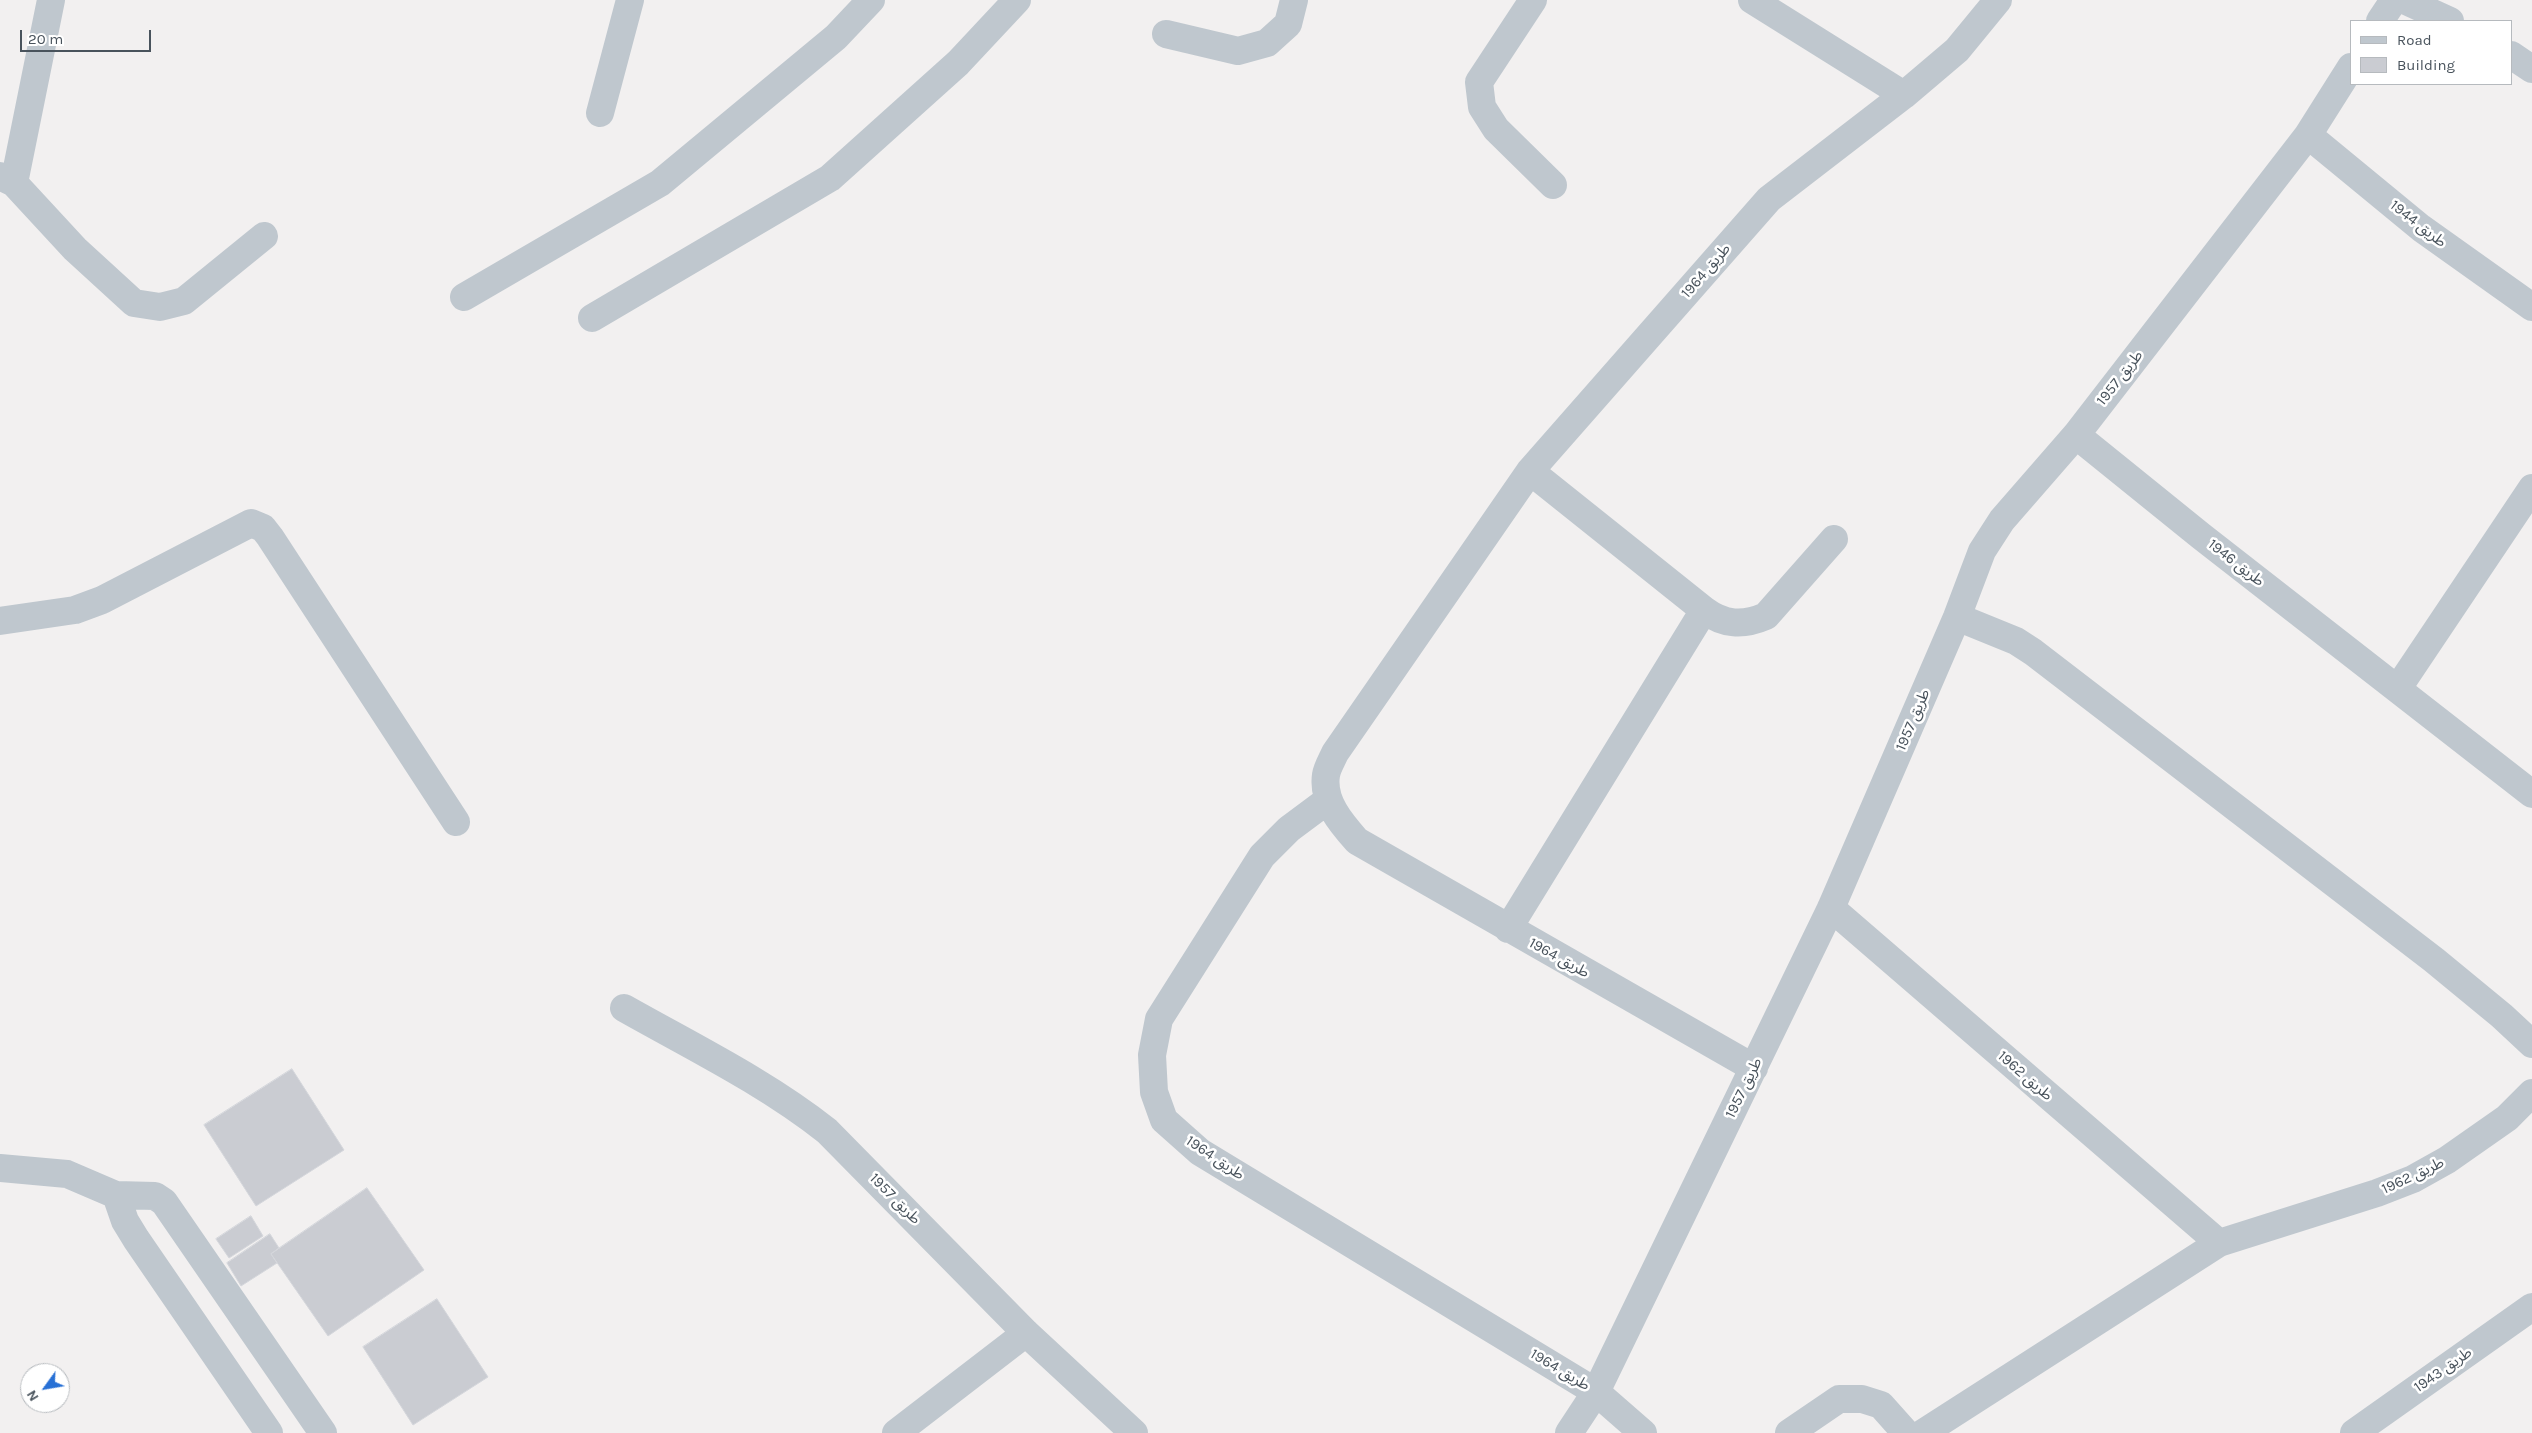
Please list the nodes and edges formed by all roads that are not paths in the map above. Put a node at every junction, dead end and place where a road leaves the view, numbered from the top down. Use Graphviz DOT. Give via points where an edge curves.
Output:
graph roads {
  1 [pos="51,0"];
  2 [pos="630,0"];
  3 [pos="871,0"];
  4 [pos="1017,0"];
  5 [pos="1294,0"];
  6 [pos="1533,0"];
  7 [pos="1752,0"];
  8 [pos="1998,0"];
  9 [pos="2394,0"];
  10 [pos="2404,0"];
  11 [pos="2381,20"];
  12 [pos="2448,20"];
  13 [pos="1166,34"];
  14 [pos="2512,56"];
  15 [pos="2532,69"];
  16 [pos="2350,70"];
  17 [pos="1904,95"];
  18 [pos="600,113"];
  19 [pos="2308,135"];
  20 [pos="7,179"];
  21 [pos="1553,186"];
  22 [pos="264,236"];
  23 [pos="464,297"];
  24 [pos="2532,307"];
  25 [pos="592,318"];
  26 [pos="2076,435"];
  27 [pos="1530,471"];
  28 [pos="2532,488"];
  29 [pos="1834,538"];
  30 [pos="1704,610"];
  31 [pos="1957,617"];
  32 [pos="0,621"];
  33 [pos="2398,688"];
  34 [pos="2532,794"];
  35 [pos="1328,800"];
  36 [pos="456,822"];
  37 [pos="1832,908"];
  38 [pos="1508,929"];
  39 [pos="624,1008"];
  40 [pos="2532,1044"];
  41 [pos="1754,1068"];
  42 [pos="2532,1093"];
  43 [pos="0,1168"];
  44 [pos="116,1195"];
  45 [pos="2219,1243"];
  46 [pos="2532,1306"];
  47 [pos="1026,1332"];
  48 [pos="1596,1392"];
  49 [pos="269,1433"];
  50 [pos="323,1433"];
  51 [pos="896,1433"];
  52 [pos="1134,1433"];
  53 [pos="1568,1433"];
  54 [pos="1643,1433"];
  55 [pos="1789,1433"];
  56 [pos="1906,1433"];
  57 [pos="1923,1433"];
  58 [pos="2354,1433"];
  1 -- 20 [label="street"];
  2 -- 18 [label="street"];
  3 -- 23 [label="street" via="836,37 660,183"];
  4 -- 25 [label="street" via="958,63 830,178"];
  5 -- 13 [label="street" via="1288,24 1267,43 1238,51"];
  6 -- 21 [label="street" via="1479,82 1482,107 1496,129"];
  7 -- 17 [label="street"];
  8 -- 17 [label="street, طريق 1964" via="1957,50"];
  9 -- 11 [label="street"];
  10 -- 12 [label="street"];
  14 -- 15 [label="street"];
  16 -- 19 [label="street, طريق 1957"];
  17 -- 27 [label="street, طريق 1964" via="1769,199"];
  19 -- 24 [label="street, طريق 1944" via="2421,228"];
  19 -- 26 [label="street, طريق 1957"];
  20 -- 22 [label="street" via="134,303 160,307 184,301"];
  26 -- 31 [label="street, طريق 1957" via="1991,536"];
  26 -- 33 [label="street, طريق 1946"];
  27 -- 30 [label="street"];
  27 -- 35 [label="street, طريق 1964" via="1335,753 1326,776"];
  28 -- 33 [label="street"];
  29 -- 30 [label="street" via="1766,616 1747,623 1727,623"];
  30 -- 38 [label="street"];
  31 -- 37 [label="street, طريق 1957"];
  31 -- 40 [label="street" via="2016,641 2033,652 2434,960"];
  32 -- 36 [label="street" via="75,610 102,600 251,523 263,528"];
  33 -- 34 [label="street, طريق 1946"];
  35 -- 38 [label="street, طريق 1964" via="1341,823 1357,840"];
  35 -- 48 [label="street, طريق 1964" via="1289,829 1262,856 1160,1019 1152,1055 1154,1092 1164,1120 1200,1152"];
  37 -- 41 [label="street, طريق 1957"];
  37 -- 45 [label="street, طريق 1962"];
  38 -- 41 [label="street, طريق 1964"];
  39 -- 47 [label="street, طريق 1957" via="794,1104 827,1131"];
  41 -- 48 [label="street, طريق 1957"];
  42 -- 45 [label="street, طريق 1962" via="2507,1118 2448,1160 2413,1179"];
  43 -- 44 [label="street" via="67,1174"];
  44 -- 49 [label="street" via="125,1221 136,1239"];
  44 -- 50 [label="street" via="155,1196 164,1202"];
  45 -- 57 [label="street, طريق 1962"];
  46 -- 58 [label="street, طريق 1943"];
  47 -- 51 [label="street"];
  47 -- 52 [label="street, طريق 1957"];
  48 -- 53 [label="street, طريق 1957"];
  48 -- 54 [label="street, طريق 1964"];
  55 -- 56 [label="street" via="1839,1399 1854,1399 1880,1405"];
}
